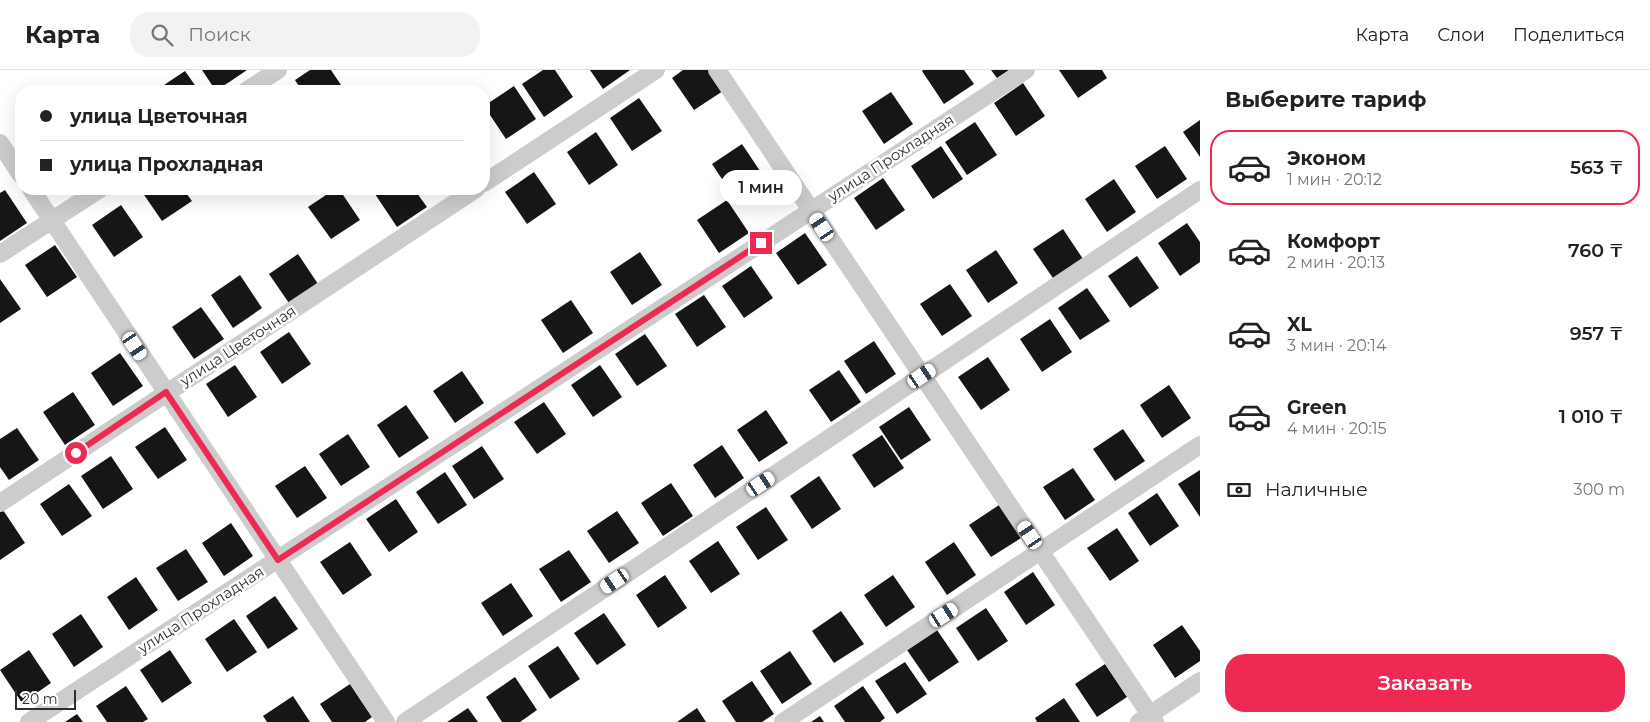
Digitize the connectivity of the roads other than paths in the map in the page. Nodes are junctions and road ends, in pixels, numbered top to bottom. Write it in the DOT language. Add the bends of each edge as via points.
graph roads {
  1 [pos="278,70"];
  2 [pos="656,70"];
  3 [pos="717,70"];
  4 [pos="1026,70"];
  5 [pos="255,85"];
  6 [pos="0,143"];
  7 [pos="15,166"];
  8 [pos="490,180"];
  9 [pos="1200,190"];
  10 [pos="35,195"];
  11 [pos="91,195"];
  12 [pos="467,195"];
  13 [pos="811,211"];
  14 [pos="52,221"];
  15 [pos="0,254"];
  16 [pos="922,376"];
  17 [pos="166,392"];
  18 [pos="1200,445"];
  19 [pos="0,504"];
  20 [pos="1040,551"];
  21 [pos="278,560"];
  22 [pos="1200,681"];
  23 [pos="1148,720"];
  24 [pos="29,722"];
  25 [pos="386,722"];
  26 [pos="405,722"];
  27 [pos="783,722"];
  1 -- 5 [label="street"];
  2 -- 8 [label="street"];
  3 -- 13 [label="street"];
  4 -- 13 [label="street, улица Прохладная"];
  6 -- 7 [label="street"];
  9 -- 16 [label="street"];
  10 -- 14 [label="street"];
  11 -- 14 [label="street"];
  12 -- 17 [label="street, улица Цветочная"];
  13 -- 16 [label="street"];
  13 -- 21 [label="street, улица Прохладная"];
  14 -- 15 [label="street"];
  14 -- 17 [label="street"];
  16 -- 20 [label="street"];
  16 -- 26 [label="street"];
  17 -- 19 [label="street, улица Цветочная"];
  17 -- 21 [label="street"];
  18 -- 20 [label="street"];
  20 -- 23 [label="street"];
  20 -- 27 [label="street"];
  21 -- 24 [label="street, улица Прохладная"];
  21 -- 25 [label="street"];
  22 -- 23 [label="street"];
}
